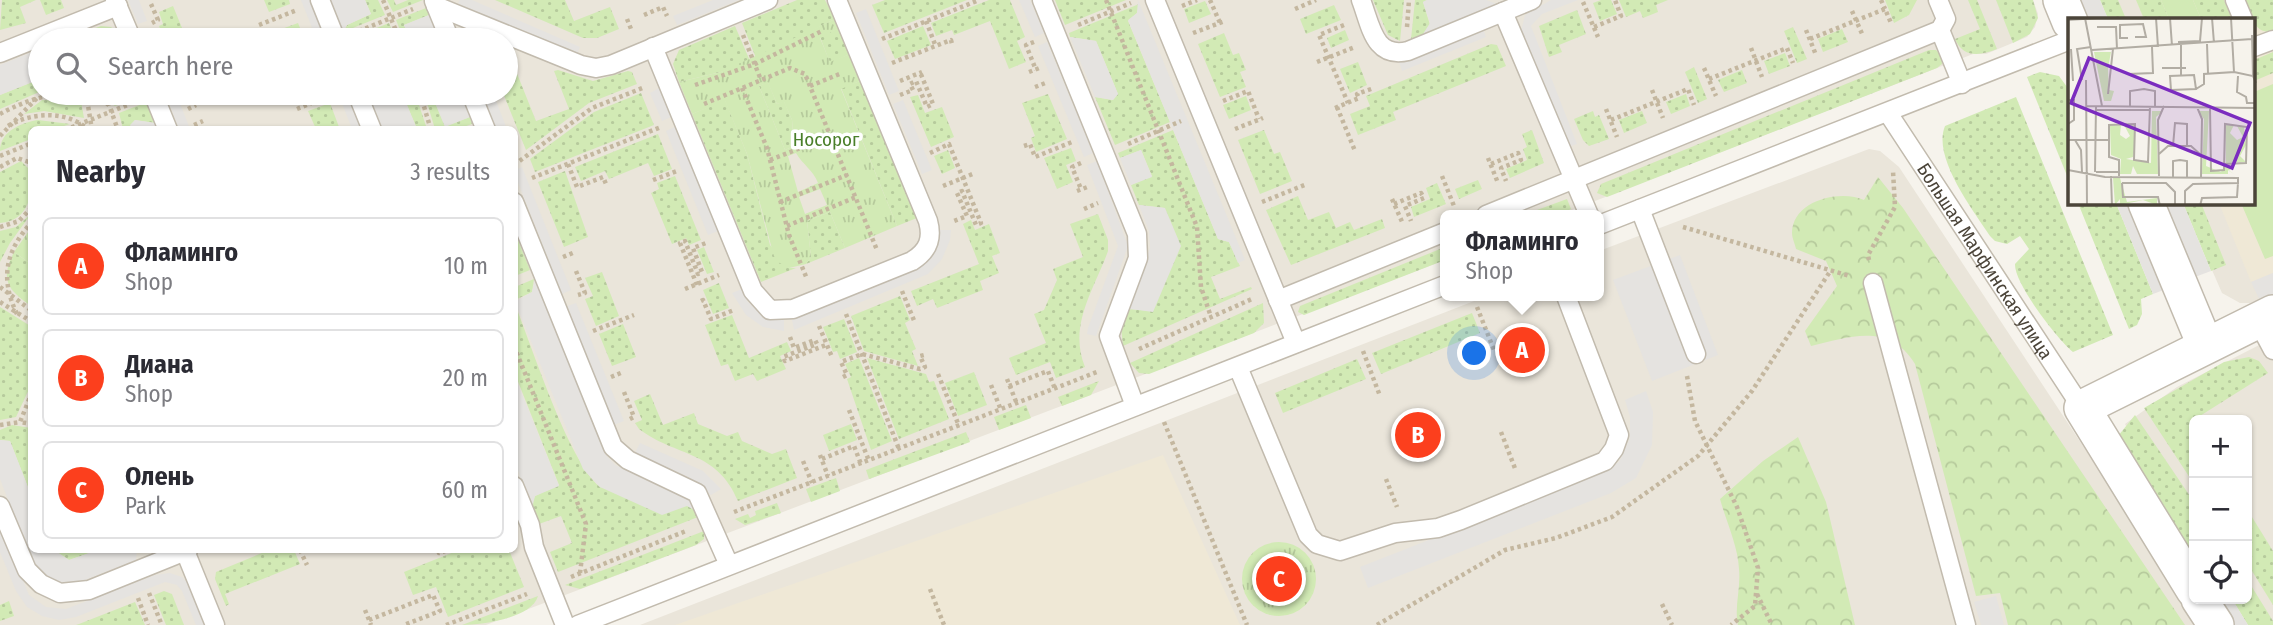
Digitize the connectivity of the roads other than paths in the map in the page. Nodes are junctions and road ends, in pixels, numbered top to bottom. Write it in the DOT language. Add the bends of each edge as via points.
graph roads {
  1 [pos="320,0"];
  2 [pos="768,0"];
  3 [pos="837,0"];
  4 [pos="1042,0"];
  5 [pos="1155,0"];
  6 [pos="1532,0"];
  7 [pos="1938,0"];
  8 [pos="2061,0"];
  9 [pos="2235,0"];
  10 [pos="435,2"];
  11 [pos="117,3"];
  12 [pos="1364,8"];
  13 [pos="1503,12"];
  14 [pos="2068,18"];
  15 [pos="2243,18"];
  16 [pos="58,28"];
  17 [pos="127,28"];
  18 [pos="331,28"];
  19 [pos="445,28"];
  20 [pos="496,28"];
  21 [pos="1940,30"];
  22 [pos="518,37"];
  23 [pos="2273,40"];
  24 [pos="28,41"];
  25 [pos="2068,41"];
  26 [pos="2256,46"];
  27 [pos="653,47"];
  28 [pos="0,53"];
  29 [pos="1962,84"];
  30 [pos="158,105"];
  31 [pos="362,105"];
  32 [pos="476,105"];
  33 [pos="1888,113"];
  34 [pos="166,126"];
  35 [pos="370,126"];
  36 [pos="483,126"];
  37 [pos="1573,180"];
  38 [pos="2147,205"];
  39 [pos="1640,209"];
  40 [pos="1498,210"];
  41 [pos="1587,210"];
  42 [pos="518,212"];
  43 [pos="1604,223"];
  44 [pos="1440,234"];
  45 [pos="1873,283"];
  46 [pos="1440,287"];
  47 [pos="1275,293"];
  48 [pos="1568,301"];
  49 [pos="2268,328"];
  50 [pos="1296,344"];
  51 [pos="2205,345"];
  52 [pos="1691,361"];
  53 [pos="1238,367"];
  54 [pos="1135,406"];
  55 [pos="2082,408"];
  56 [pos="518,497"];
  57 [pos="0,506"];
  58 [pos="176,553"];
  59 [pos="179,553"];
  60 [pos="729,565"];
  61 [pos="2189,582"];
  62 [pos="2202,604"];
  63 [pos="215,625"];
  64 [pos="565,625"];
  65 [pos="578,625"];
  66 [pos="1966,625"];
  67 [pos="2216,625"];
  1 -- 18 [label="lane"];
  2 -- 27 [label="lane"];
  3 -- 27 [label="lane" via="930,230 929,244 912,261 782,312 765,307 756,297"];
  4 -- 54 [label="lane" via="1133,221 1139,246 1110,342"];
  5 -- 47 [label="lane"];
  6 -- 13 [label="lane"];
  7 -- 21 [label="lane" via="1946,19"];
  8 -- 14 [label="street"];
  9 -- 15 [label="lane"];
  10 -- 19 [label="lane"];
  10 -- 20 [label="lane"];
  11 -- 16 [label="lane"];
  11 -- 17 [label="lane"];
  12 -- 13 [label="lane" via="1378,43 1393,54"];
  13 -- 37 [label="lane"];
  21 -- 29 [label="lane"];
  21 -- 37 [label="lane"];
  22 -- 27 [label="lane" via="590,68 611,65"];
  23 -- 26 [label="lane"];
  24 -- 28 [label="lane"];
  25 -- 29 [label="lane"];
  29 -- 33 [label="lane"];
  30 -- 34 [label="lane"];
  31 -- 35 [label="lane"];
  32 -- 36 [label="lane"];
  33 -- 39 [label="lane"];
  33 -- 55 [label="lane, Большая Марфинская улица"];
  37 -- 40 [label="lane"];
  37 -- 41 [label="lane"];
  38 -- 51 [label="street"];
  39 -- 43 [label="lane"];
  39 -- 52 [label="lane"];
  42 -- 60 [label="lane" via="613,447 628,460 697,493"];
  44 -- 47 [label="lane"];
  45 -- 66 [label="lane"];
  46 -- 50 [label="lane"];
  47 -- 50 [label="lane"];
  48 -- 53 [label="lane" via="1619,435 1605,461 1438,528 1395,533 1340,551 1317,544 1308,535"];
  49 -- 51 [label="street"];
  50 -- 53 [label="lane"];
  51 -- 55 [label="street"];
  53 -- 54 [label="lane"];
  54 -- 60 [label="lane"];
  55 -- 61 [label="street, Большая Марфинская улица"];
  56 -- 64 [label="lane"];
  57 -- 58 [label="lane" via="27,570 60,593 89,590"];
  59 -- 63 [label="lane"];
  60 -- 65 [label="lane"];
  62 -- 67 [label="street"];
}
